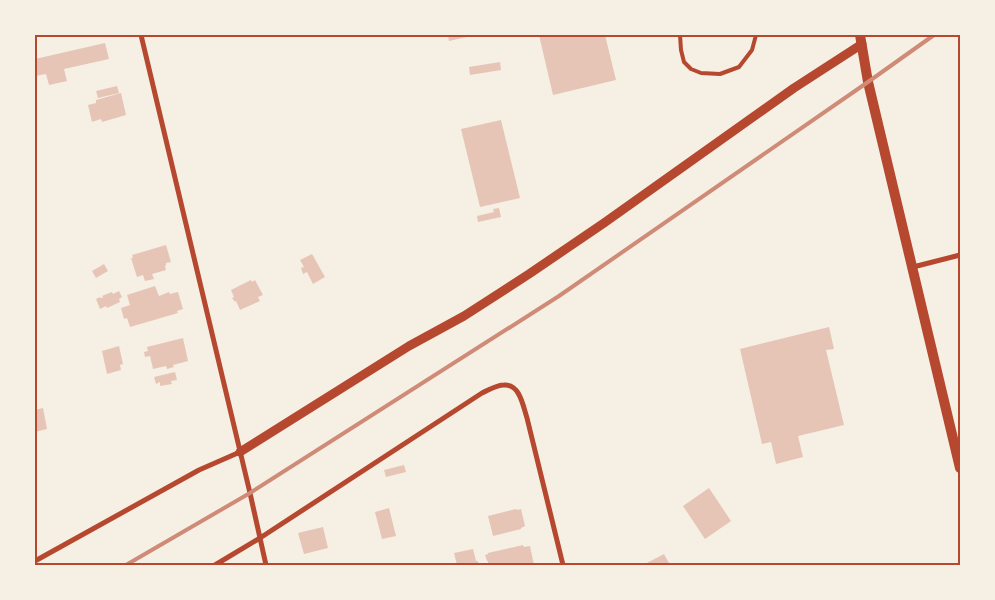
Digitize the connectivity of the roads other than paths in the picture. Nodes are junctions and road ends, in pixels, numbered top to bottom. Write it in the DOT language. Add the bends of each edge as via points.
graph roads {
  1 [pos="141,35"];
  2 [pos="680,35"];
  3 [pos="756,35"];
  4 [pos="861,39"];
  5 [pos="960,255"];
  6 [pos="913,266"];
  7 [pos="240,452"];
  8 [pos="960,468"];
  9 [pos="260,538"];
  10 [pos="35,561"];
  11 [pos="215,565"];
  12 [pos="266,565"];
  13 [pos="563,565"];
  1 -- 7 [label="street"];
  2 -- 3 [label="lane" via="684,62 691,69 720,74 739,67 752,50"];
  4 -- 6 [label="main road" via="868,82"];
  4 -- 7 [label="street" via="536,269"];
  5 -- 6 [label="street"];
  6 -- 8 [label="main road"];
  7 -- 9 [label="street"];
  7 -- 10 [label="street" via="198,470"];
  9 -- 11 [label="street"];
  9 -- 12 [label="street"];
  9 -- 13 [label="street" via="482,393 506,384 519,394 527,418"];
}
